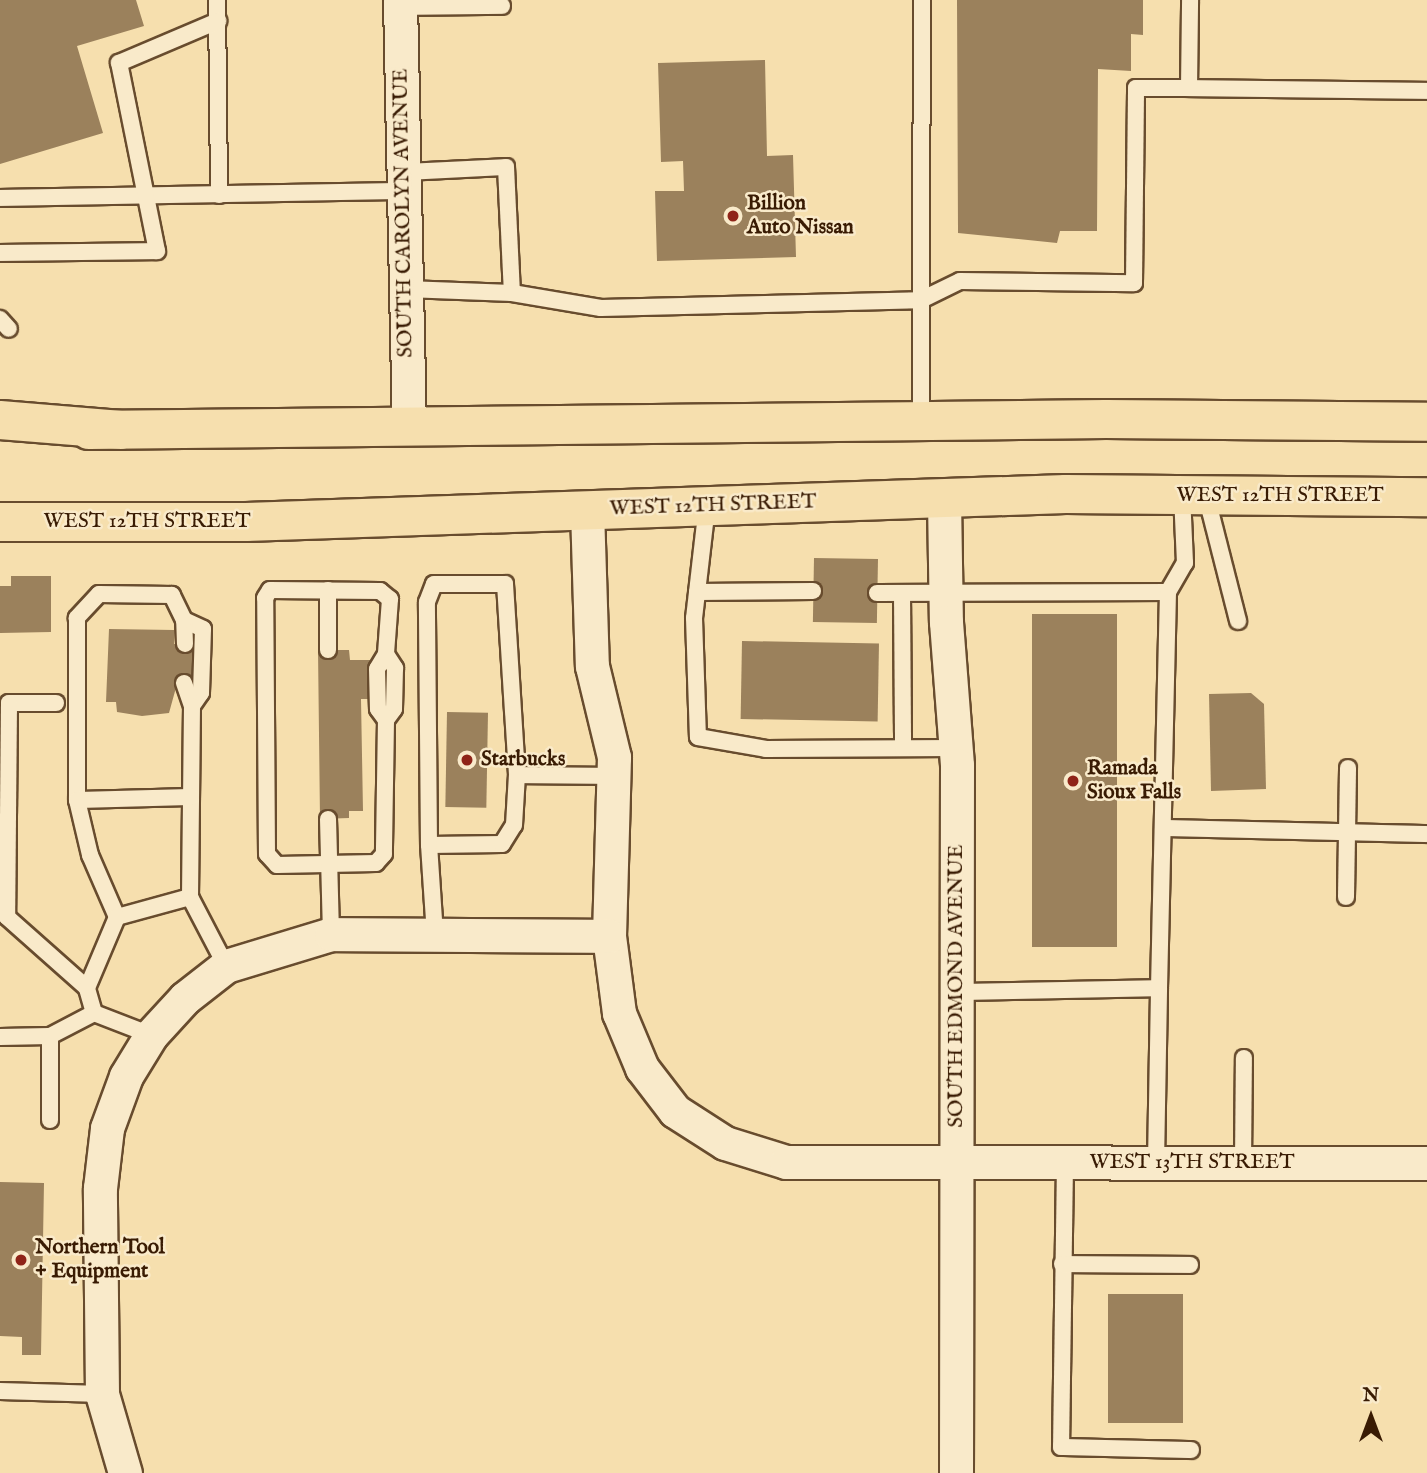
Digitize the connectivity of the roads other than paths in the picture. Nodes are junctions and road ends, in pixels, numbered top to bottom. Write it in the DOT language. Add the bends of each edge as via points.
graph roads {
  1 [pos="218,0"];
  2 [pos="922,0"];
  3 [pos="1190,0"];
  4 [pos="400,3"];
  5 [pos="502,6"];
  6 [pos="218,21"];
  7 [pos="1189,88"];
  8 [pos="1427,91"];
  9 [pos="404,182"];
  10 [pos="146,195"];
  11 [pos="219,195"];
  12 [pos="0,198"];
  13 [pos="0,253"];
  14 [pos="406,289"];
  15 [pos="512,293"];
  16 [pos="921,300"];
  17 [pos="0,420"];
  18 [pos="920,422"];
  19 [pos="1427,422"];
  20 [pos="409,427"];
  21 [pos="0,430"];
  22 [pos="121,430"];
  23 [pos="1194,495"];
  24 [pos="1427,497"];
  25 [pos="944,499"];
  26 [pos="707,506"];
  27 [pos="587,510"];
  28 [pos="0,522"];
  29 [pos="328,590"];
  30 [pos="813,591"];
  31 [pos="697,592"];
  32 [pos="1168,592"];
  33 [pos="877,593"];
  34 [pos="902,593"];
  35 [pos="946,593"];
  36 [pos="184,620"];
  37 [pos="1238,621"];
  38 [pos="185,644"];
  39 [pos="328,650"];
  40 [pos="184,683"];
  41 [pos="56,703"];
  42 [pos="192,706"];
  43 [pos="903,748"];
  44 [pos="956,748"];
  45 [pos="4,749"];
  46 [pos="1348,768"];
  47 [pos="517,775"];
  48 [pos="613,776"];
  49 [pos="191,797"];
  50 [pos="77,800"];
  51 [pos="328,819"];
  52 [pos="1163,828"];
  53 [pos="1346,832"];
  54 [pos="1427,834"];
  55 [pos="429,845"];
  56 [pos="329,864"];
  57 [pos="1346,897"];
  58 [pos="190,898"];
  59 [pos="117,917"];
  60 [pos="331,934"];
  61 [pos="435,935"];
  62 [pos="609,936"];
  63 [pos="226,966"];
  64 [pos="87,988"];
  65 [pos="1158,988"];
  66 [pos="957,992"];
  67 [pos="94,1013"];
  68 [pos="151,1035"];
  69 [pos="50,1036"];
  70 [pos="0,1037"];
  71 [pos="1244,1058"];
  72 [pos="50,1120"];
  73 [pos="957,1163"];
  74 [pos="1065,1163"];
  75 [pos="1156,1163"];
  76 [pos="1243,1163"];
  77 [pos="1427,1163"];
  78 [pos="1062,1265"];
  79 [pos="1190,1265"];
  80 [pos="0,1391"];
  81 [pos="102,1394"];
  82 [pos="1191,1450"];
  83 [pos="125,1473"];
  84 [pos="956,1473"];
  1 -- 6 [label="lane"];
  2 -- 16 [label="lane"];
  3 -- 7 [label="lane"];
  4 -- 5 [label="lane"];
  4 -- 9 [label="street, SOUTH CAROLYN AVENUE"];
  6 -- 10 [label="lane" via="119,63"];
  6 -- 11 [label="lane"];
  7 -- 8 [label="lane"];
  7 -- 16 [label="lane" via="1136,88 1134,284 960,281"];
  9 -- 11 [label="lane"];
  9 -- 14 [label="street, SOUTH CAROLYN AVENUE"];
  9 -- 15 [label="lane" via="506,167"];
  10 -- 11 [label="lane"];
  10 -- 12 [label="lane"];
  10 -- 13 [label="lane" via="157,251"];
  14 -- 15 [label="lane"];
  14 -- 20 [label="street, SOUTH CAROLYN AVENUE"];
  15 -- 16 [label="lane" via="601,308"];
  16 -- 18 [label="lane"];
  17 -- 22 [label="main road"];
  18 -- 19 [label="main road"];
  18 -- 20 [label="main road"];
  20 -- 22 [label="main road"];
  21 -- 22 [label="main road"];
  23 -- 24 [label="main road, WEST 12TH STREET"];
  23 -- 25 [label="main road, WEST 12TH STREET"];
  23 -- 32 [label="lane" via="1185,563"];
  23 -- 37 [label="lane"];
  25 -- 26 [label="main road, WEST 12TH STREET"];
  25 -- 35 [label="street, SOUTH EDMOND AVENUE"];
  26 -- 27 [label="main road, WEST 12TH STREET"];
  26 -- 31 [label="lane"];
  27 -- 28 [label="main road, WEST 12TH STREET" via="246,522"];
  27 -- 48 [label="street, WEST 13TH STREET" via="592,666 614,757"];
  29 -- 39 [label="lane"];
  29 -- 56 [label="lane" via="380,591 390,599 386,654 377,669 378,709 386,720 384,854 376,863"];
  29 -- 56 [label="lane" via="270,590 265,598 267,854 277,865"];
  30 -- 31 [label="lane"];
  31 -- 43 [label="lane" via="698,737 766,749"];
  32 -- 35 [label="lane"];
  32 -- 52 [label="lane"];
  33 -- 34 [label="lane"];
  34 -- 35 [label="lane"];
  34 -- 43 [label="lane"];
  35 -- 44 [label="street, SOUTH EDMOND AVENUE"];
  36 -- 38 [label="lane"];
  36 -- 42 [label="lane" via="203,629 201,693"];
  36 -- 50 [label="lane" via="172,596 124,594 99,594 77,618"];
  40 -- 42 [label="lane"];
  41 -- 45 [label="lane" via="9,703"];
  42 -- 49 [label="lane"];
  43 -- 44 [label="lane"];
  44 -- 66 [label="street, SOUTH EDMOND AVENUE"];
  45 -- 64 [label="lane" via="7,917"];
  46 -- 53 [label="lane"];
  47 -- 48 [label="lane"];
  47 -- 55 [label="lane" via="514,825 502,844"];
  47 -- 55 [label="lane" via="505,584 434,584 427,602"];
  48 -- 62 [label="street, WEST 13TH STREET"];
  49 -- 50 [label="lane"];
  49 -- 58 [label="lane"];
  50 -- 59 [label="lane" via="90,855"];
  51 -- 56 [label="lane"];
  52 -- 53 [label="lane"];
  52 -- 65 [label="lane"];
  53 -- 54 [label="lane"];
  53 -- 57 [label="lane"];
  55 -- 61 [label="lane"];
  56 -- 60 [label="lane"];
  58 -- 59 [label="lane"];
  58 -- 63 [label="lane"];
  59 -- 64 [label="lane"];
  60 -- 61 [label="street"];
  60 -- 63 [label="street"];
  61 -- 62 [label="street"];
  62 -- 73 [label="street, WEST 13TH STREET" via="619,1013 642,1068 675,1111 725,1143 786,1162"];
  63 -- 68 [label="street" via="185,998"];
  64 -- 67 [label="lane"];
  65 -- 66 [label="lane"];
  65 -- 75 [label="lane"];
  66 -- 73 [label="street, SOUTH EDMOND AVENUE"];
  67 -- 68 [label="lane"];
  67 -- 69 [label="lane"];
  68 -- 81 [label="street" via="126,1076 107,1128 100,1188"];
  69 -- 70 [label="lane"];
  69 -- 72 [label="lane"];
  71 -- 76 [label="lane"];
  73 -- 74 [label="street, WEST 13TH STREET"];
  73 -- 84 [label="street, SOUTH EDMOND AVENUE"];
  74 -- 75 [label="street, WEST 13TH STREET"];
  74 -- 78 [label="lane"];
  75 -- 76 [label="street, WEST 13TH STREET"];
  76 -- 77 [label="street, WEST 13TH STREET"];
  78 -- 79 [label="lane"];
  78 -- 82 [label="lane" via="1061,1447"];
  80 -- 81 [label="lane"];
  81 -- 83 [label="street"];
}
